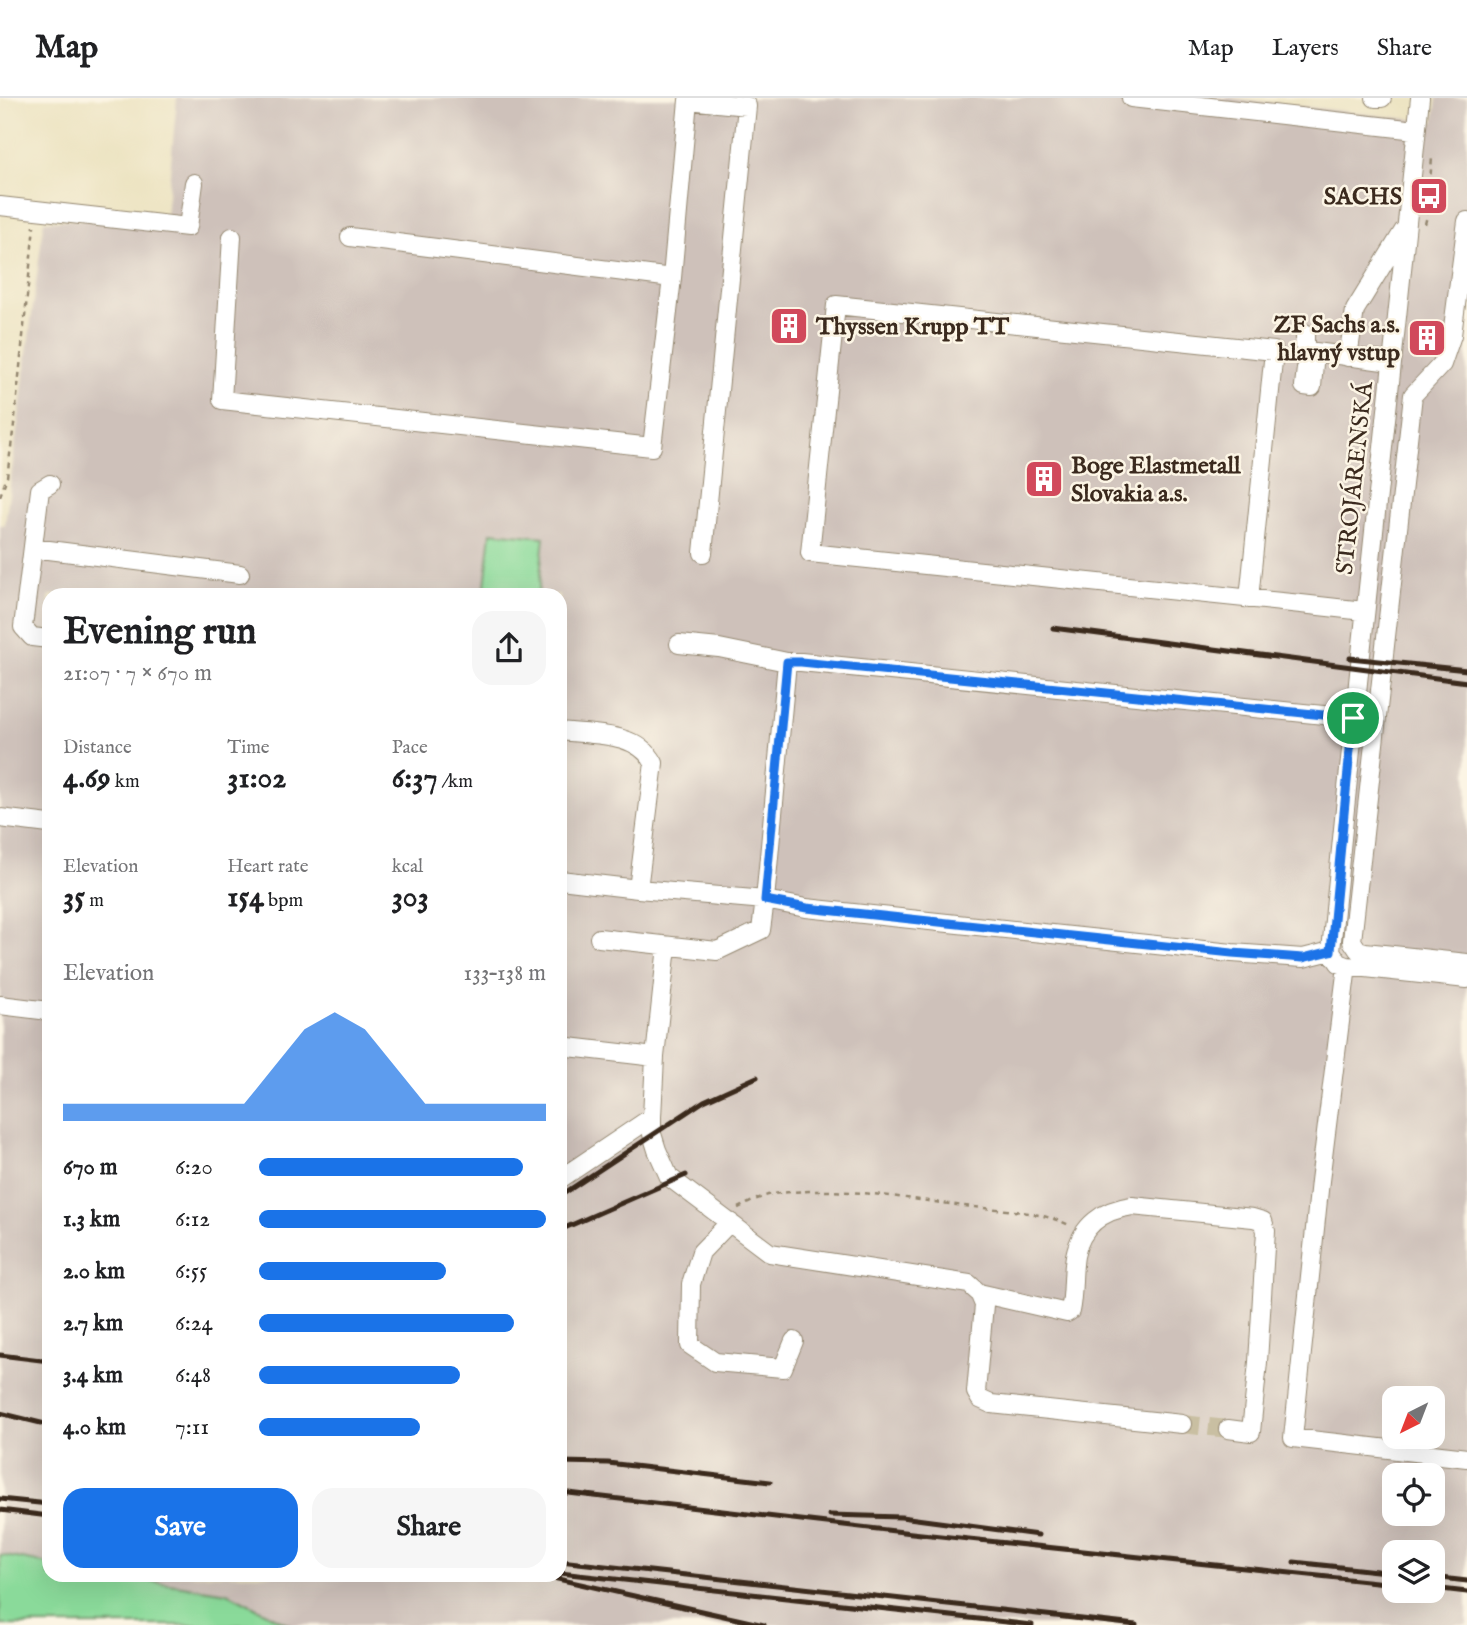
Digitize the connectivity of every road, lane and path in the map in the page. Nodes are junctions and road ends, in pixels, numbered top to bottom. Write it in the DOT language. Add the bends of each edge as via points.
graph roads {
  1 [pos="1131,98"];
  2 [pos="1375,98"];
  3 [pos="1420,98"];
  4 [pos="679,99"];
  5 [pos="1382,99"];
  6 [pos="747,102"];
  7 [pos="1416,130"];
  8 [pos="194,183"];
  9 [pos="0,206"];
  10 [pos="35,210"];
  11 [pos="1467,220"];
  12 [pos="1408,224"];
  13 [pos="232,237"];
  14 [pos="350,237"];
  15 [pos="672,278"];
  16 [pos="1309,345"];
  17 [pos="1349,357"];
  18 [pos="1391,362"];
  19 [pos="50,484"];
  20 [pos="0,496"];
  21 [pos="33,548"];
  22 [pos="703,553"];
  23 [pos="240,574"];
  24 [pos="1249,599"];
  25 [pos="1364,611"];
  26 [pos="42,638"];
  27 [pos="679,644"];
  28 [pos="787,662"];
  29 [pos="1353,718"];
  30 [pos="567,732"];
  31 [pos="0,818"];
  32 [pos="42,823"];
  33 [pos="567,881"];
  34 [pos="638,889"];
  35 [pos="765,900"];
  36 [pos="599,938"];
  37 [pos="667,946"];
  38 [pos="1331,951"];
  39 [pos="1467,963"];
  40 [pos="1347,966"];
  41 [pos="1467,979"];
  42 [pos="0,1005"];
  43 [pos="42,1010"];
  44 [pos="567,1047"];
  45 [pos="655,1056"];
  46 [pos="652,1117"];
  47 [pos="567,1174"];
  48 [pos="727,1219"];
  49 [pos="1083,1238"];
  50 [pos="979,1293"];
  51 [pos="794,1341"];
  52 [pos="1182,1424"];
  53 [pos="1228,1429"];
  54 [pos="1467,1458"];
  1 -- 7 [label="street"];
  2 -- 5 [label="street"];
  3 -- 7 [label="street, STROJÁRENSKÁ"];
  4 -- 6 [label="street"];
  4 -- 15 [label="street"];
  6 -- 22 [label="street"];
  7 -- 12 [label="street, STROJÁRENSKÁ"];
  8 -- 10 [label="street" via="188,227"];
  9 -- 10 [label="street"];
  10 -- 20 [label="path" via="15,417"];
  11 -- 39 [label="street" via="1452,335 1441,364 1413,395 1352,941 1366,953"];
  12 -- 17 [label="street" via="1355,310"];
  12 -- 18 [label="street, STROJÁRENSKÁ"];
  13 -- 15 [label="street" via="222,400 652,446"];
  14 -- 15 [label="street"];
  16 -- 17 [label="street"];
  17 -- 18 [label="street"];
  18 -- 25 [label="street, STROJÁRENSKÁ"];
  19 -- 21 [label="street" via="40,490"];
  21 -- 23 [label="street"];
  21 -- 26 [label="street" via="23,627 32,637"];
  24 -- 24 [label="street" via="1274,351 836,305 810,553"];
  24 -- 25 [label="street"];
  25 -- 29 [label="street, STROJÁRENSKÁ"];
  27 -- 28 [label="street"];
  28 -- 29 [label="street"];
  28 -- 35 [label="street"];
  29 -- 38 [label="street, STROJÁRENSKÁ"];
  30 -- 34 [label="street" via="634,742 654,762"];
  31 -- 32 [label="street"];
  33 -- 34 [label="street"];
  34 -- 35 [label="street"];
  35 -- 37 [label="street" via="761,930 717,951"];
  35 -- 38 [label="street" via="1232,953 1303,958"];
  36 -- 37 [label="street"];
  37 -- 45 [label="street"];
  38 -- 40 [label="street" via="1339,964"];
  40 -- 41 [label="street"];
  40 -- 54 [label="street" via="1293,1438"];
  42 -- 43 [label="street"];
  44 -- 45 [label="street"];
  45 -- 46 [label="street"];
  46 -- 47 [label="street"];
  46 -- 48 [label="street" via="652,1134 669,1177"];
  48 -- 49 [label="path" via="738,1208 771,1195 814,1192 1046,1216 1068,1224"];
  48 -- 50 [label="street" via="769,1253 969,1284"];
  48 -- 51 [label="street" via="701,1252 691,1283 690,1345 715,1362 783,1368"];
  49 -- 50 [label="street" via="1075,1255 1070,1311"];
  49 -- 53 [label="street" via="1101,1215 1132,1206 1263,1221 1266,1231 1251,1432"];
  50 -- 52 [label="street" via="984,1305 976,1392 980,1399 991,1404"];
}
